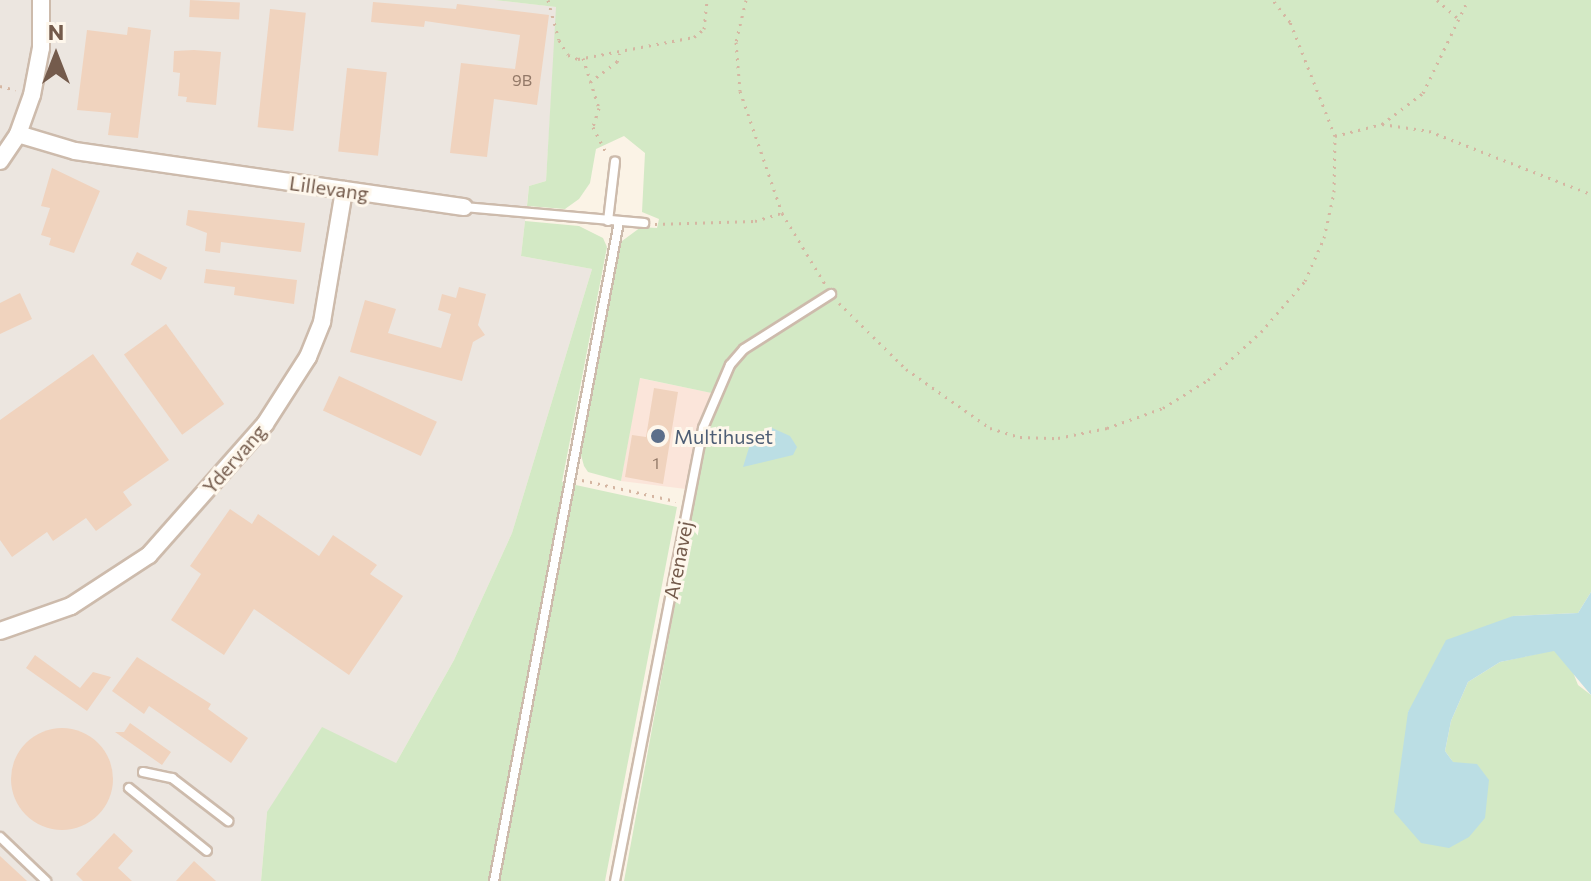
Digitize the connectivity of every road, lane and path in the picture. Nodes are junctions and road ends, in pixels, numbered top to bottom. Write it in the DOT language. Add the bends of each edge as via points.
graph roads {
  1 [pos="41,0"];
  2 [pos="548,0"];
  3 [pos="707,0"];
  4 [pos="746,0"];
  5 [pos="1273,0"];
  6 [pos="1437,0"];
  7 [pos="1468,0"];
  8 [pos="1459,19"];
  9 [pos="620,53"];
  10 [pos="583,58"];
  11 [pos="590,82"];
  12 [pos="1382,124"];
  13 [pos="18,134"];
  14 [pos="1335,136"];
  15 [pos="0,161"];
  16 [pos="615,161"];
  17 [pos="344,190"];
  18 [pos="1591,194"];
  19 [pos="464,207"];
  20 [pos="782,213"];
  21 [pos="608,221"];
  22 [pos="619,222"];
  23 [pos="644,223"];
  24 [pos="831,294"];
  25 [pos="570,478"];
  26 [pos="689,503"];
  27 [pos="0,631"];
  28 [pos="143,772"];
  29 [pos="129,788"];
  30 [pos="228,821"];
  31 [pos="0,837"];
  32 [pos="207,851"];
  33 [pos="46,881"];
  34 [pos="494,881"];
  35 [pos="615,881"];
  1 -- 13 [label="street" via="40,61"];
  2 -- 10 [label="path" via="568,55"];
  3 -- 9 [label="path" via="704,29 694,37"];
  4 -- 20 [label="path" via="736,42 740,91"];
  5 -- 14 [label="path" via="1296,35"];
  6 -- 8 [label="path"];
  7 -- 8 [label="path"];
  8 -- 12 [label="path" via="1423,93"];
  9 -- 10 [label="path"];
  9 -- 11 [label="path" via="617,62"];
  10 -- 11 [label="path"];
  11 -- 16 [label="path" via="599,108 593,127 603,150"];
  12 -- 14 [label="path"];
  12 -- 18 [label="path" via="1429,131"];
  13 -- 15 [label="street"];
  13 -- 17 [label="street, Lillevang" via="75,151"];
  14 -- 24 [label="path" via="1334,192 1324,238 1305,281 1261,332 1208,380 1163,408 1107,428 1058,438 1020,437 990,428 906,369"];
  16 -- 21 [label="lane"];
  17 -- 19 [label="street, Lillevang"];
  17 -- 27 [label="street, Ydervang" via="322,322 308,357 265,424 149,555 71,606"];
  19 -- 21 [label="lane, Lillevang"];
  20 -- 23 [label="path" via="723,224"];
  20 -- 24 [label="path"];
  21 -- 22 [label="lane, Lillevang"];
  22 -- 23 [label="lane, Lillevang"];
  22 -- 25 [label="lane"];
  24 -- 26 [label="lane, Arenavej" via="760,335 730,365 703,428"];
  25 -- 26 [label="path"];
  25 -- 34 [label="lane"];
  26 -- 35 [label="lane, Arenavej"];
  28 -- 30 [label="lane" via="172,778"];
  29 -- 32 [label="lane"];
  31 -- 33 [label="lane"];
}
